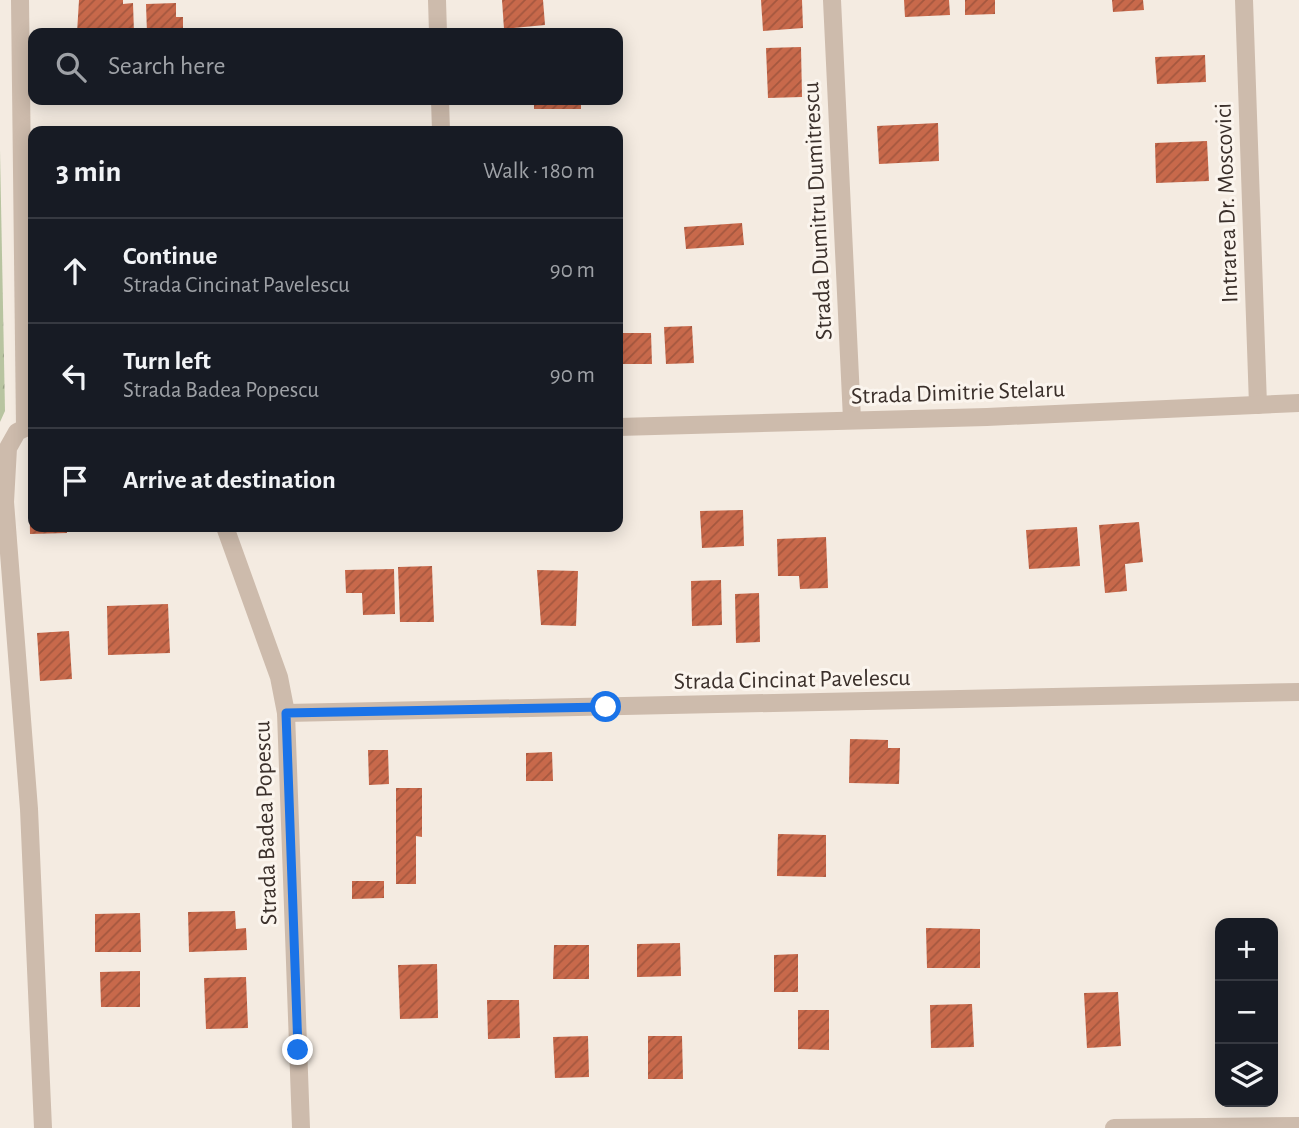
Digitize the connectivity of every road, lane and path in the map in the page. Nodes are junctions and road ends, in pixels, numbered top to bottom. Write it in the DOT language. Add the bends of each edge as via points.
graph roads {
  1 [pos="20,0"];
  2 [pos="437,0"];
  3 [pos="832,0"];
  4 [pos="1244,0"];
  5 [pos="438,28"];
  6 [pos="440,105"];
  7 [pos="440,126"];
  8 [pos="28,380"];
  9 [pos="1299,403"];
  10 [pos="1258,405"];
  11 [pos="852,419"];
  12 [pos="623,427"];
  13 [pos="28,428"];
  14 [pos="227,532"];
  15 [pos="1299,692"];
  16 [pos="286,713"];
  17 [pos="1299,1126"];
  18 [pos="43,1128"];
  19 [pos="301,1128"];
  20 [pos="1114,1128"];
  1 -- 8 [label="street"];
  2 -- 5 [label="street"];
  3 -- 11 [label="street, Strada Dumitru Dumitrescu"];
  4 -- 10 [label="street, Intrarea Dr. Moscovici"];
  6 -- 7 [label="street"];
  9 -- 10 [label="street, Strada Dimitrie Stelaru"];
  10 -- 11 [label="street, Strada Dimitrie Stelaru"];
  11 -- 12 [label="street, Strada Dimitrie Stelaru"];
  13 -- 18 [label="street" via="17,432 8,448 5,502 29,809"];
  14 -- 16 [label="street, Strada Badea Popescu" via="279,677"];
  15 -- 16 [label="street, Strada Cincinat Pavelescu"];
  16 -- 19 [label="street, Strada Badea Popescu"];
  17 -- 20 [label="street"];
}
